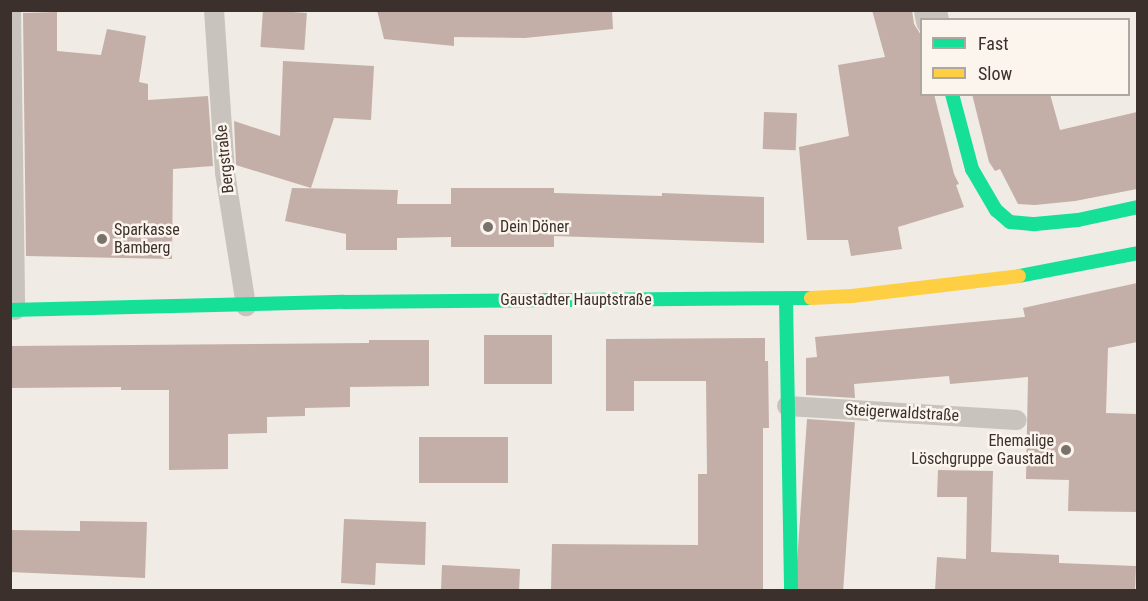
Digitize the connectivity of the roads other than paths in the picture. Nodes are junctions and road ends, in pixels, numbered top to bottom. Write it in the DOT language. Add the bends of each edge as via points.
graph roads {
  1 [pos="11,10"];
  2 [pos="214,10"];
  3 [pos="953,96"];
  4 [pos="1137,207"];
  5 [pos="1137,253"];
  6 [pos="786,299"];
  7 [pos="246,306"];
  8 [pos="13,310"];
  9 [pos="787,406"];
  10 [pos="1017,420"];
  11 [pos="791,591"];
  1 -- 8 [label="lane"];
  2 -- 7 [label="lane, Bergstraße" via="225,173"];
  3 -- 4 [label="street" via="972,168 996,210 1010,222 1078,220"];
  5 -- 6 [label="street, Gaustadter Hauptstraße" via="1001,279 852,296"];
  6 -- 7 [label="street, Gaustadter Hauptstraße"];
  6 -- 9 [label="street"];
  7 -- 8 [label="street, Gaustadter Hauptstraße"];
  9 -- 10 [label="lane, Steigerwaldstraße"];
  9 -- 11 [label="street"];
}
